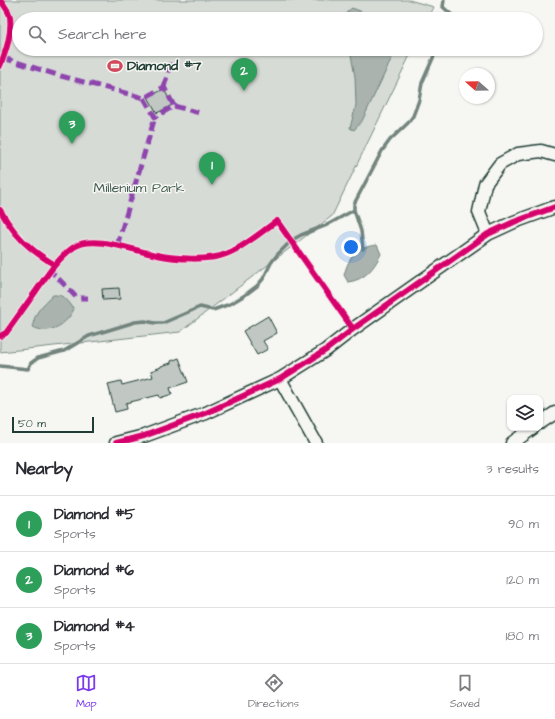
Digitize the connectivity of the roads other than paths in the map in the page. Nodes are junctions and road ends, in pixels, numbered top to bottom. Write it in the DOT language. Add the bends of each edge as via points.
graph roads {
  1 [pos="555,155"];
  2 [pos="555,207"];
  3 [pos="488,234"];
  4 [pos="280,379"];
  5 [pos="555,413"];
  6 [pos="543,421"];
  7 [pos="529,431"];
  8 [pos="116,443"];
  9 [pos="316,443"];
  10 [pos="512,443"];
  1 -- 3 [label="street" via="541,151 518,154 500,164 485,184 479,212"];
  2 -- 3 [label="street"];
  3 -- 4 [label="street" via="326,350"];
  4 -- 8 [label="street" via="206,412 144,436"];
  4 -- 9 [label="street"];
  5 -- 6 [label="street"];
  7 -- 10 [label="street"];
}
